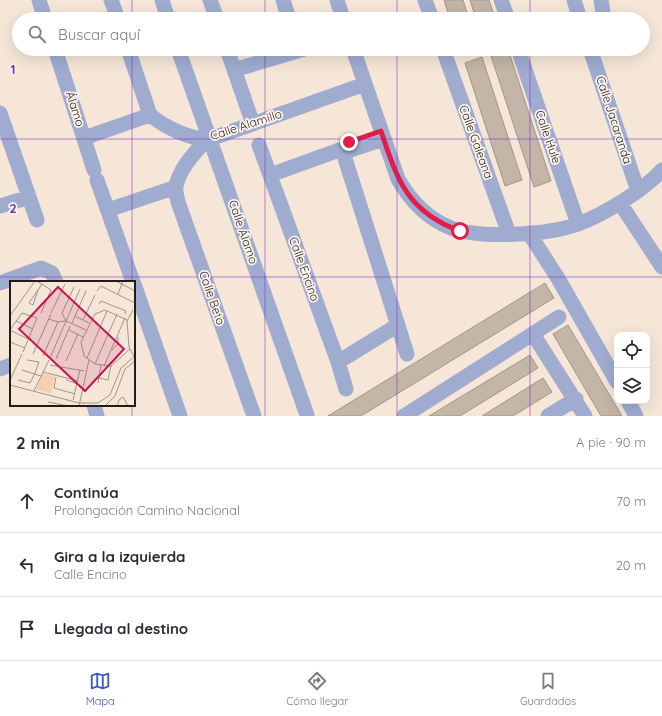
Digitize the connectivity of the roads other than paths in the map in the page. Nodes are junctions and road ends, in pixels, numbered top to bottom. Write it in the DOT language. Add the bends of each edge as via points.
graph roads {
  1 [pos="39,0"];
  2 [pos="111,0"];
  3 [pos="162,0"];
  4 [pos="210,0"];
  5 [pos="283,0"];
  6 [pos="337,0"];
  7 [pos="426,0"];
  8 [pos="501,0"];
  9 [pos="574,0"];
  10 [pos="602,0"];
  11 [pos="43,12"];
  12 [pos="115,12"];
  13 [pos="166,12"];
  14 [pos="214,12"];
  15 [pos="287,12"];
  16 [pos="341,12"];
  17 [pos="430,12"];
  18 [pos="505,12"];
  19 [pos="578,12"];
  20 [pos="603,12"];
  21 [pos="57,56"];
  22 [pos="130,56"];
  23 [pos="180,56"];
  24 [pos="229,56"];
  25 [pos="279,56"];
  26 [pos="355,56"];
  27 [pos="445,56"];
  28 [pos="520,56"];
  29 [pos="592,56"];
  30 [pos="602,56"];
  31 [pos="234,70"];
  32 [pos="601,80"];
  33 [pos="365,84"];
  34 [pos="0,113"];
  35 [pos="150,115"];
  36 [pos="253,124"];
  37 [pos="382,135"];
  38 [pos="84,138"];
  39 [pos="208,139"];
  40 [pos="259,145"];
  41 [pos="342,150"];
  42 [pos="662,170"];
  43 [pos="270,175"];
  44 [pos="176,187"];
  45 [pos="638,191"];
  46 [pos="29,197"];
  47 [pos="620,203"];
  48 [pos="0,206"];
  49 [pos="108,210"];
  50 [pos="37,220"];
  51 [pos="578,224"];
  52 [pos="530,232"];
  53 [pos="509,234"];
  54 [pos="662,267"];
  55 [pos="56,281"];
  56 [pos="133,281"];
  57 [pos="0,283"];
  58 [pos="135,286"];
  59 [pos="559,317"];
  60 [pos="398,325"];
  61 [pos="533,334"];
  62 [pos="407,354"];
  63 [pos="338,362"];
  64 [pos="10,365"];
  65 [pos="0,369"];
  66 [pos="614,377"];
  67 [pos="346,389"];
  68 [pos="576,398"];
  69 [pos="630,404"];
  70 [pos="94,406"];
  71 [pos="248,414"];
  72 [pos="307,415"];
  73 [pos="97,416"];
  74 [pos="180,416"];
  75 [pos="404,416"];
  76 [pos="548,416"];
  77 [pos="585,416"];
  78 [pos="636,416"];
  1 -- 11 [label="street"];
  2 -- 12 [label="street"];
  3 -- 13 [label="street"];
  4 -- 14 [label="street"];
  5 -- 15 [label="street"];
  6 -- 16 [label="street"];
  7 -- 17 [label="street"];
  8 -- 18 [label="street"];
  9 -- 19 [label="street"];
  10 -- 20 [label="street"];
  21 -- 38 [label="street, Álamo"];
  22 -- 35 [label="street"];
  23 -- 39 [label="street, Calle Álamo"];
  24 -- 31 [label="street"];
  25 -- 31 [label="street"];
  26 -- 33 [label="street"];
  27 -- 53 [label="street, Calle Galeana"];
  28 -- 51 [label="street, Calle Hule"];
  29 -- 32 [label="street, Calle Jacaranda"];
  30 -- 32 [label="street"];
  31 -- 36 [label="street"];
  32 -- 45 [label="street, Calle Jacaranda"];
  33 -- 36 [label="street, Calle Alamillo"];
  33 -- 37 [label="street"];
  34 -- 46 [label="street"];
  35 -- 38 [label="street"];
  35 -- 39 [label="street, Calle Alamillo" via="178,131"];
  36 -- 39 [label="street, Calle Alamillo"];
  37 -- 41 [label="street" via="349,142"];
  37 -- 53 [label="street" via="398,179 405,191 422,209 440,222 460,231"];
  38 -- 49 [label="street, Álamo"];
  39 -- 44 [label="street" via="185,165"];
  39 -- 72 [label="street, Calle Álamo"];
  40 -- 43 [label="street, Calle Encino"];
  41 -- 43 [label="street"];
  41 -- 60 [label="street"];
  42 -- 45 [label="street"];
  43 -- 63 [label="street, Calle Encino"];
  44 -- 49 [label="street"];
  44 -- 71 [label="street, Calle Beto" via="178,202"];
  45 -- 47 [label="street"];
  46 -- 48 [label="street"];
  46 -- 50 [label="street"];
  47 -- 51 [label="street"];
  47 -- 54 [label="street"];
  49 -- 56 [label="street"];
  51 -- 52 [label="street"];
  52 -- 53 [label="street"];
  52 -- 66 [label="street"];
  55 -- 57 [label="street" via="52,273 41,268"];
  58 -- 74 [label="street"];
  59 -- 61 [label="street"];
  60 -- 62 [label="street"];
  60 -- 63 [label="street"];
  61 -- 68 [label="street"];
  61 -- 75 [label="street"];
  63 -- 67 [label="street, Calle Encino"];
  64 -- 65 [label="street"];
  68 -- 76 [label="street"];
  68 -- 77 [label="street"];
  69 -- 78 [label="street"];
  70 -- 73 [label="street"];
}
